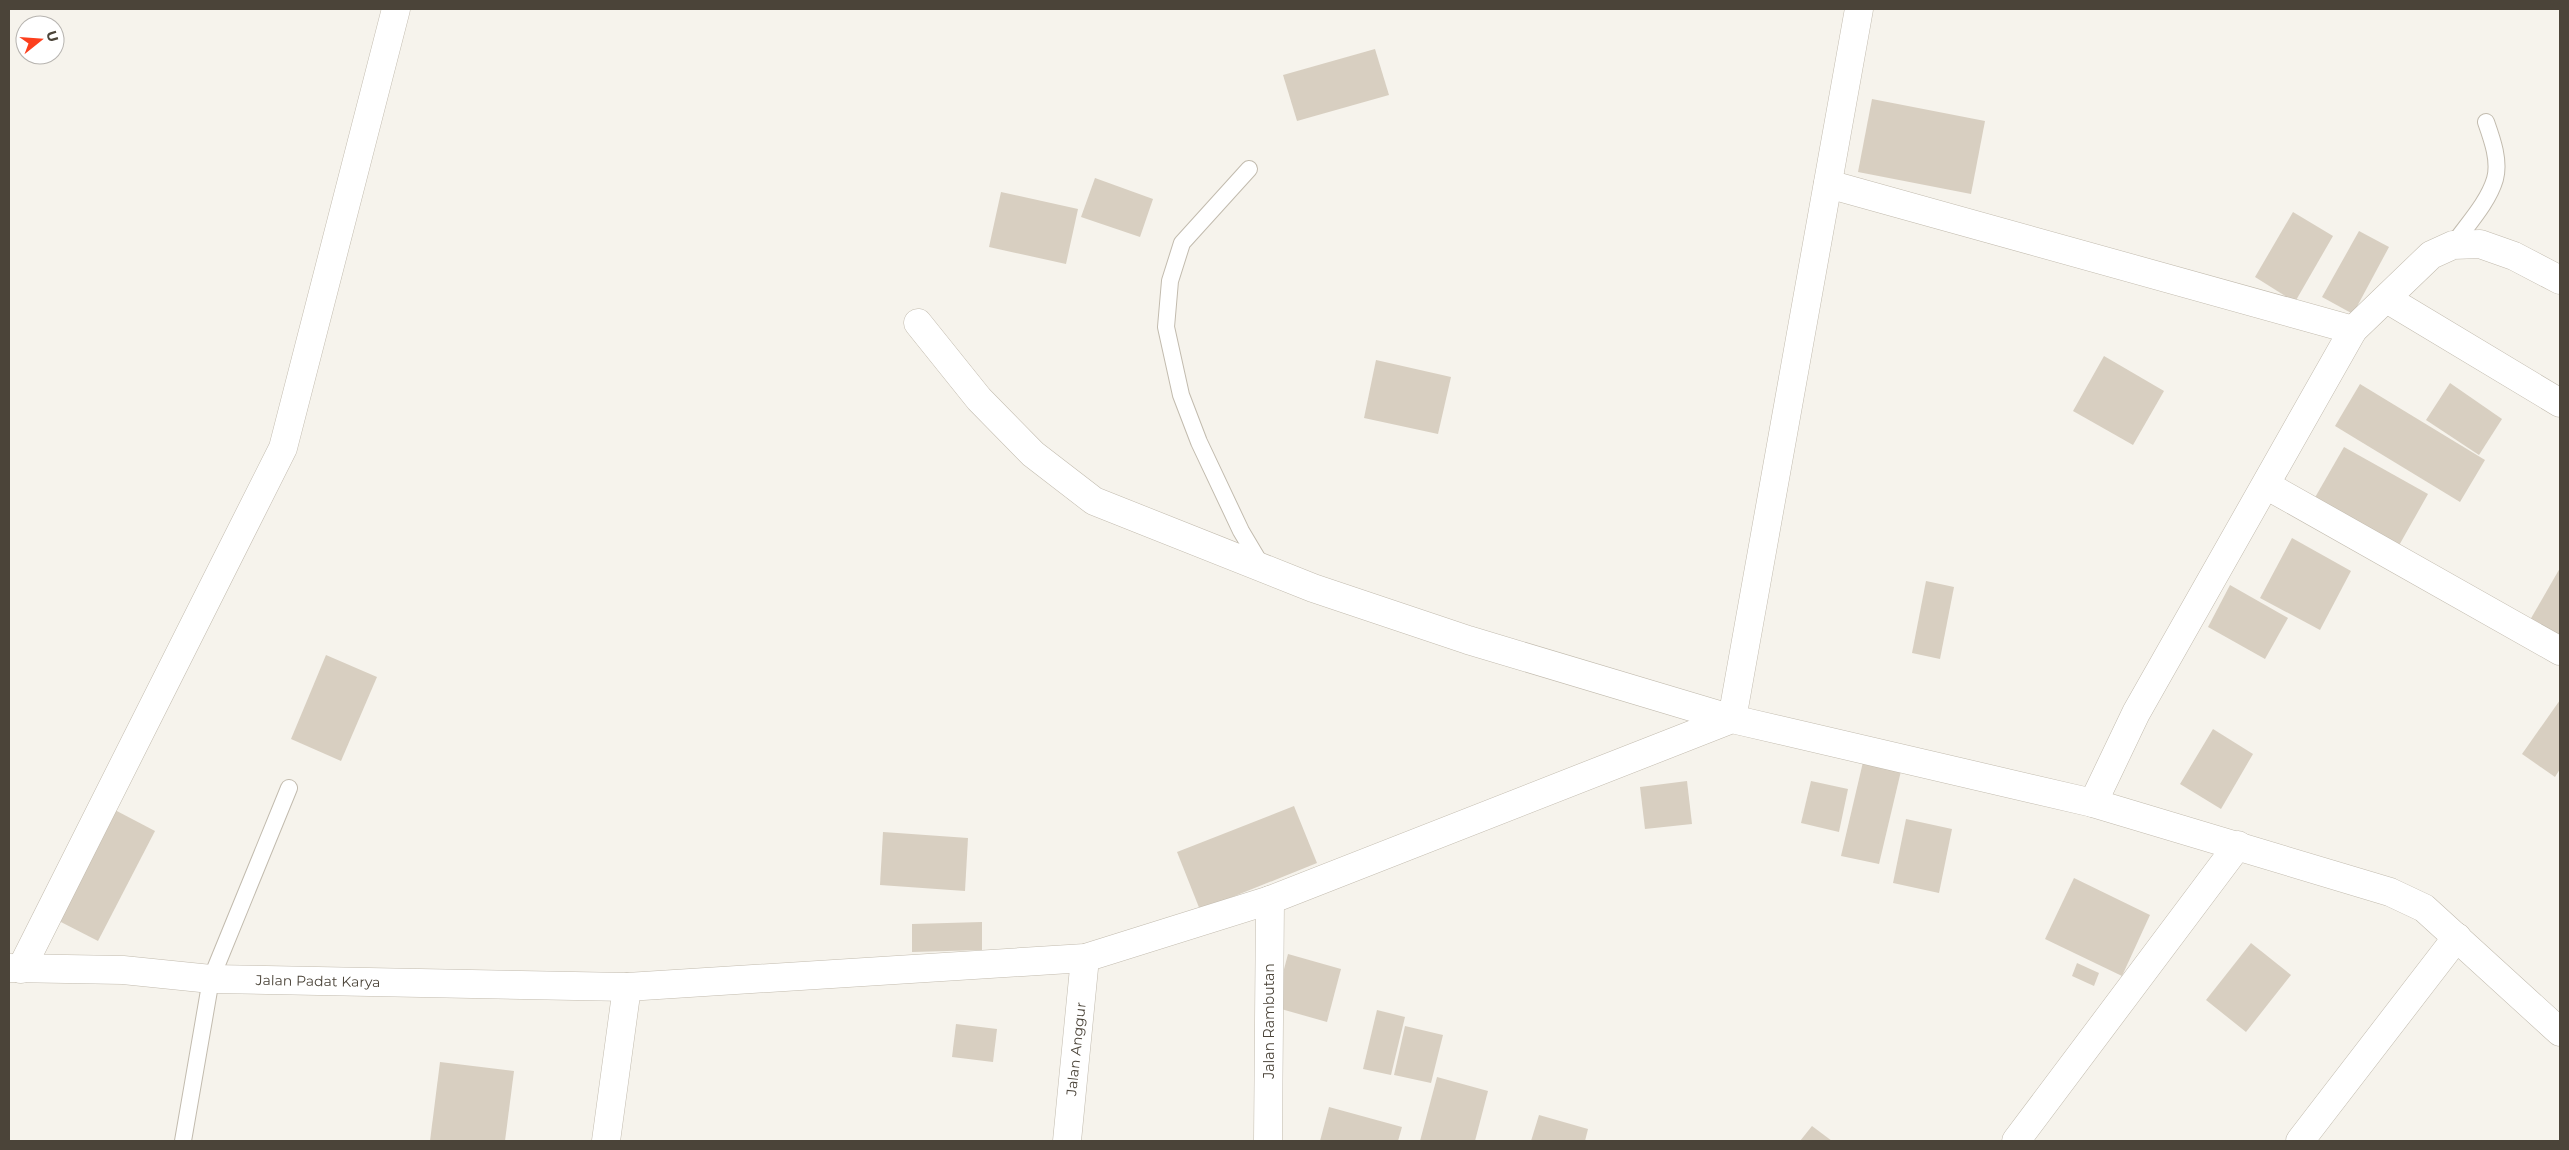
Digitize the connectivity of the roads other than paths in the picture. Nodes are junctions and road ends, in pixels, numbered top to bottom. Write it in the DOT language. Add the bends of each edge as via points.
graph roads {
  1 [pos="396,9"];
  2 [pos="1859,9"];
  3 [pos="2486,122"];
  4 [pos="1249,169"];
  5 [pos="1828,184"];
  6 [pos="2453,245"];
  7 [pos="2560,280"];
  8 [pos="2387,299"];
  9 [pos="918,323"];
  10 [pos="2353,330"];
  11 [pos="2560,403"];
  12 [pos="2266,485"];
  13 [pos="1264,570"];
  14 [pos="2560,651"];
  15 [pos="1732,718"];
  16 [pos="289,788"];
  17 [pos="2093,803"];
  18 [pos="2238,845"];
  19 [pos="1270,900"];
  20 [pos="2457,937"];
  21 [pos="1086,958"];
  22 [pos="15,969"];
  23 [pos="211,980"];
  24 [pos="627,987"];
  25 [pos="2560,1032"];
  26 [pos="183,1141"];
  27 [pos="606,1141"];
  28 [pos="1067,1141"];
  29 [pos="1268,1141"];
  30 [pos="2016,1141"];
  31 [pos="2300,1141"];
  1 -- 22 [label="street" via="283,448"];
  2 -- 5 [label="street"];
  3 -- 6 [label="lane" via="2495,147 2495,179"];
  4 -- 13 [label="lane" via="1182,243 1170,281 1166,327 1182,395 1198,442 1240,530"];
  5 -- 10 [label="street"];
  5 -- 15 [label="street"];
  6 -- 7 [label="street" via="2480,244 2514,256"];
  6 -- 8 [label="street" via="2431,255"];
  8 -- 10 [label="street"];
  8 -- 11 [label="street"];
  9 -- 13 [label="street" via="979,399 1033,454 1094,501"];
  10 -- 12 [label="street"];
  12 -- 14 [label="street"];
  12 -- 17 [label="street" via="2136,713"];
  13 -- 15 [label="street" via="1468,640"];
  15 -- 17 [label="street"];
  15 -- 19 [label="street, Jalan Padat Karya"];
  16 -- 23 [label="lane"];
  17 -- 18 [label="street"];
  18 -- 20 [label="street" via="2390,892 2424,908"];
  18 -- 30 [label="street"];
  19 -- 21 [label="street, Jalan Padat Karya"];
  19 -- 29 [label="street, Jalan Rambutan"];
  20 -- 25 [label="street"];
  20 -- 31 [label="street"];
  21 -- 24 [label="street, Jalan Padat Karya"];
  21 -- 28 [label="street, Jalan Anggur"];
  22 -- 23 [label="street, Jalan Padat Karya" via="123,970"];
  23 -- 24 [label="street, Jalan Padat Karya"];
  23 -- 26 [label="lane"];
  24 -- 27 [label="street"];
}
